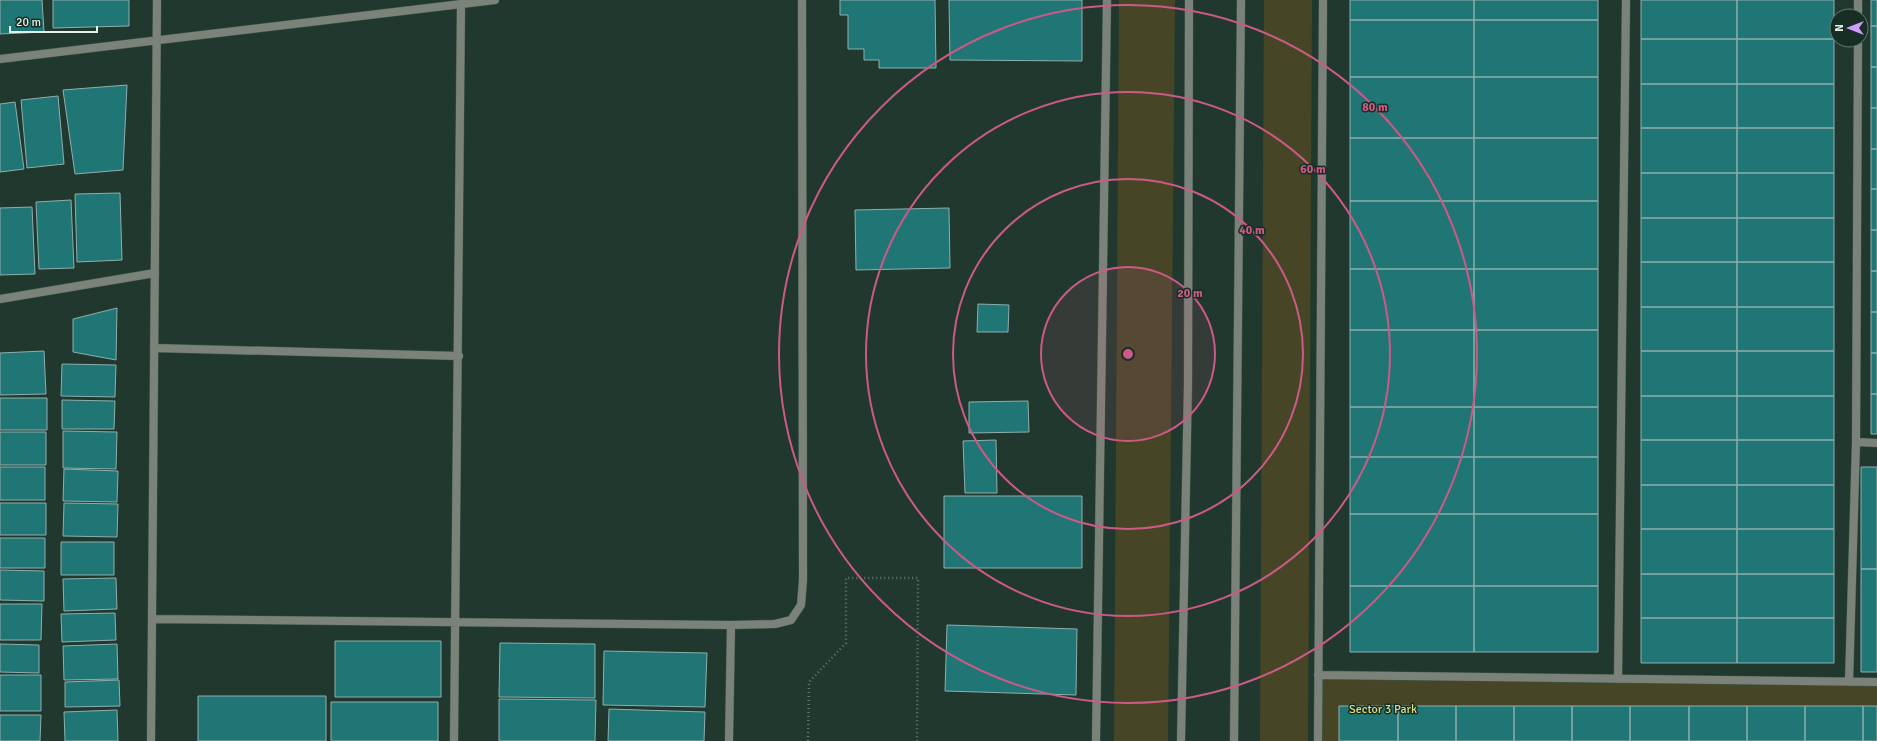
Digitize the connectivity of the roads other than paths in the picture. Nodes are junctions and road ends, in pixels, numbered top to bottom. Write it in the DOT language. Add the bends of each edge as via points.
graph roads {
  1 [pos="158,0"];
  2 [pos="495,0"];
  3 [pos="802,0"];
  4 [pos="1107,0"];
  5 [pos="1190,0"];
  6 [pos="1241,0"];
  7 [pos="1322,0"];
  8 [pos="1626,0"];
  9 [pos="462,4"];
  10 [pos="157,40"];
  11 [pos="1858,48"];
  12 [pos="0,59"];
  13 [pos="155,273"];
  14 [pos="0,299"];
  15 [pos="154,348"];
  16 [pos="459,356"];
  17 [pos="1856,442"];
  18 [pos="1877,443"];
  19 [pos="152,619"];
  20 [pos="457,621"];
  21 [pos="731,625"];
  22 [pos="1318,675"];
  23 [pos="1618,679"];
  24 [pos="1849,682"];
  25 [pos="1877,682"];
  26 [pos="151,741"];
  27 [pos="454,741"];
  28 [pos="729,741"];
  29 [pos="1096,741"];
  30 [pos="1181,741"];
  31 [pos="1234,741"];
  32 [pos="1318,741"];
  1 -- 10 [label="street"];
  2 -- 9 [label="street"];
  3 -- 21 [label="street" via="801,605 791,620 775,624"];
  4 -- 29 [label="street"];
  5 -- 30 [label="street" via="1188,383"];
  6 -- 31 [label="street"];
  7 -- 22 [label="street"];
  8 -- 23 [label="street"];
  9 -- 10 [label="street"];
  9 -- 16 [label="street"];
  10 -- 12 [label="street"];
  10 -- 13 [label="street"];
  11 -- 17 [label="street"];
  13 -- 14 [label="street"];
  13 -- 15 [label="street"];
  15 -- 16 [label="street"];
  15 -- 19 [label="street"];
  16 -- 20 [label="street"];
  17 -- 18 [label="street"];
  17 -- 24 [label="street"];
  19 -- 20 [label="street"];
  19 -- 26 [label="street"];
  20 -- 21 [label="street"];
  20 -- 27 [label="street"];
  21 -- 28 [label="street"];
  22 -- 23 [label="street"];
  22 -- 32 [label="street"];
  23 -- 24 [label="street"];
  24 -- 25 [label="street"];
}
